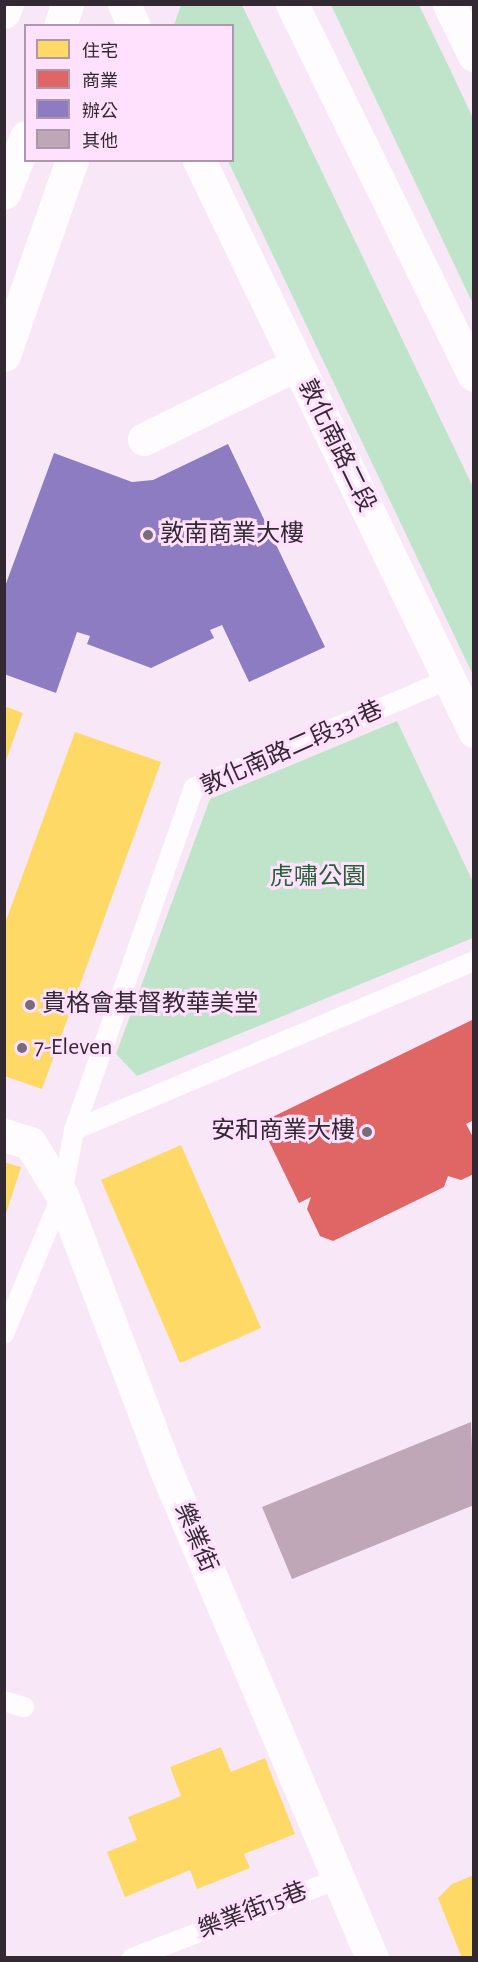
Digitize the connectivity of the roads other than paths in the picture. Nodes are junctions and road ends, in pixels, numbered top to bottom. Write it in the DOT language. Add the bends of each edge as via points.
graph roads {
  1 [pos="7,4"];
  2 [pos="67,4"];
  3 [pos="124,4"];
  4 [pos="292,4"];
  5 [pos="449,4"];
  6 [pos="4,12"];
  7 [pos="61,24"];
  8 [pos="118,24"];
  9 [pos="133,24"];
  10 [pos="474,55"];
  11 [pos="24,142"];
  12 [pos="71,162"];
  13 [pos="200,162"];
  14 [pos="4,193"];
  15 [pos="4,355"];
  16 [pos="297,364"];
  17 [pos="474,375"];
  18 [pos="144,439"];
  19 [pos="448,679"];
  20 [pos="474,731"];
  21 [pos="474,961"];
  22 [pos="74,1130"];
  23 [pos="4,1135"];
  24 [pos="62,1195"];
  25 [pos="4,1334"];
  26 [pos="4,1701"];
  27 [pos="24,1707"];
  28 [pos="340,1878"];
  29 [pos="132,1958"];
  30 [pos="372,1958"];
  1 -- 6 [label="main road"];
  2 -- 7 [label="main road"];
  3 -- 8 [label="main road"];
  3 -- 9 [label="main road"];
  4 -- 17 [label="main road"];
  5 -- 10 [label="main road"];
  11 -- 14 [label="main road"];
  12 -- 15 [label="main road"];
  13 -- 16 [label="main road, 敦化南路二段"];
  16 -- 18 [label="main road"];
  16 -- 19 [label="main road, 敦化南路二段"];
  19 -- 20 [label="main road, 敦化南路二段"];
  19 -- 22 [label="lane, 敦化南路二段331巷" via="194,788"];
  21 -- 22 [label="lane"];
  22 -- 24 [label="lane, 敦化南路二段331巷"];
  23 -- 24 [label="main road, 樂業街" via="30,1143"];
  24 -- 25 [label="lane, 敦化南路二段331巷"];
  24 -- 28 [label="main road, 樂業街" via="165,1468"];
  26 -- 27 [label="lane"];
  28 -- 29 [label="lane, 樂業街15巷"];
  28 -- 30 [label="main road, 樂業街"];
}
